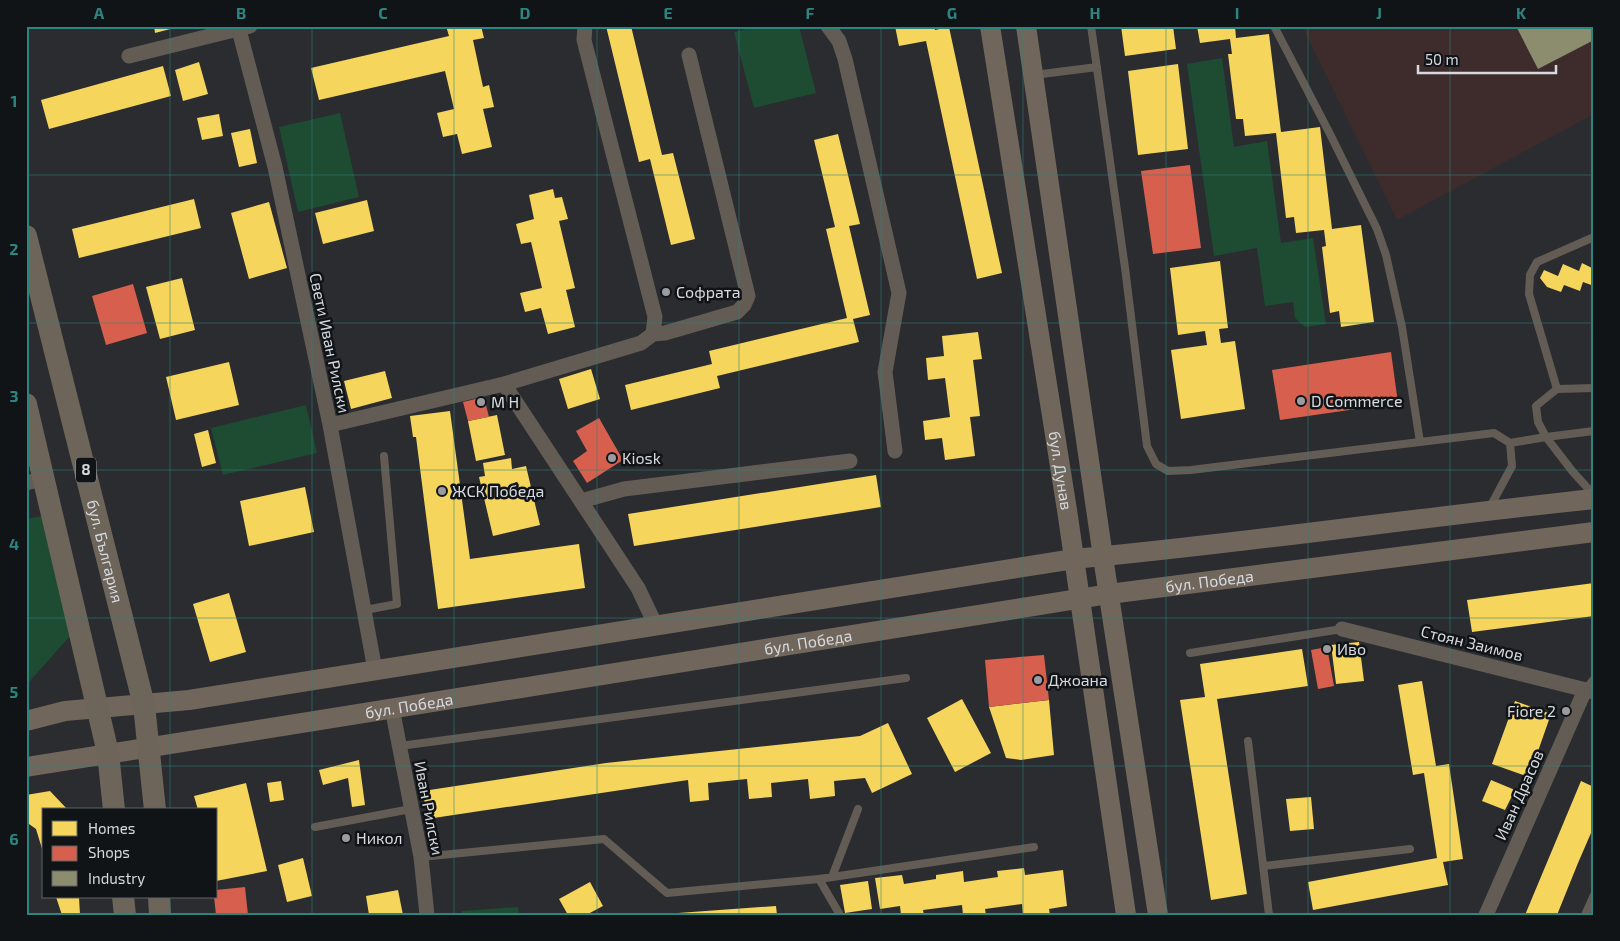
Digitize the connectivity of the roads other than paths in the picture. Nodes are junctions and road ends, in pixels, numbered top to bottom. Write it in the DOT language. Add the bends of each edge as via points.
graph roads {
  1 [pos="585,26"];
  2 [pos="828,26"];
  3 [pos="990,26"];
  4 [pos="1026,26"];
  5 [pos="1091,26"];
  6 [pos="1274,26"];
  7 [pos="242,27"];
  8 [pos="128,56"];
  9 [pos="689,56"];
  10 [pos="1097,67"];
  11 [pos="1034,75"];
  12 [pos="26,236"];
  13 [pos="1594,237"];
  14 [pos="652,334"];
  15 [pos="504,384"];
  16 [pos="1594,388"];
  17 [pos="1557,389"];
  18 [pos="26,404"];
  19 [pos="330,425"];
  20 [pos="1594,431"];
  21 [pos="1546,437"];
  22 [pos="1420,442"];
  23 [pos="1510,442"];
  24 [pos="896,451"];
  25 [pos="384,456"];
  26 [pos="850,461"];
  27 [pos="36,480"];
  28 [pos="1594,496"];
  29 [pos="1594,499"];
  30 [pos="581,501"];
  31 [pos="1488,510"];
  32 [pos="1594,532"];
  33 [pos="1103,557"];
  34 [pos="1074,559"];
  35 [pos="1109,594"];
  36 [pos="1080,598"];
  37 [pos="365,610"];
  38 [pos="656,626"];
  39 [pos="1342,629"];
  40 [pos="1190,653"];
  41 [pos="375,670"];
  42 [pos="906,678"];
  43 [pos="1591,687"];
  44 [pos="144,705"];
  45 [pos="98,708"];
  46 [pos="392,708"];
  47 [pos="26,721"];
  48 [pos="1248,741"];
  49 [pos="150,746"];
  50 [pos="400,746"];
  51 [pos="108,753"];
  52 [pos="26,767"];
  53 [pos="114,808"];
  54 [pos="155,808"];
  55 [pos="412,809"];
  56 [pos="858,809"];
  57 [pos="315,826"];
  58 [pos="1034,847"];
  59 [pos="1410,848"];
  60 [pos="421,857"];
  61 [pos="1264,866"];
  62 [pos="832,877"];
  63 [pos="819,879"];
  64 [pos="1594,895"];
  65 [pos="123,898"];
  66 [pos="159,898"];
  67 [pos="125,915"];
  68 [pos="160,915"];
  69 [pos="427,915"];
  70 [pos="840,915"];
  71 [pos="1126,915"];
  72 [pos="1158,915"];
  73 [pos="1269,915"];
  74 [pos="1486,915"];
  75 [pos="1585,915"];
  1 -- 14 [label="street" via="584,40 655,318"];
  2 -- 24 [label="street" via="839,41 845,59 900,293 885,372"];
  3 -- 34 [label="main road, бул. Дунав"];
  4 -- 11 [label="main road, бул. Дунав"];
  5 -- 10 [label="lane"];
  6 -- 22 [label="lane" via="1373,220 1386,255 1402,327"];
  7 -- 8 [label="street"];
  7 -- 19 [label="street, Свети Иван Рилски"];
  9 -- 14 [label="street" via="748,296 737,312"];
  10 -- 11 [label="lane"];
  10 -- 22 [label="lane" via="1147,446 1156,464 1168,471 1191,470"];
  11 -- 33 [label="main road, бул. Дунав"];
  12 -- 44 [label="main road, бул. България / 8"];
  13 -- 17 [label="lane" via="1537,262 1530,275 1529,294"];
  14 -- 15 [label="street" via="642,343"];
  15 -- 19 [label="street"];
  15 -- 30 [label="street"];
  16 -- 17 [label="lane"];
  17 -- 21 [label="lane" via="1536,406 1538,422"];
  18 -- 27 [label="main road"];
  19 -- 37 [label="street, Свети Иван Рилски"];
  20 -- 21 [label="lane"];
  21 -- 23 [label="lane"];
  21 -- 28 [label="lane"];
  22 -- 23 [label="lane" via="1494,433"];
  23 -- 31 [label="lane" via="1512,466"];
  25 -- 37 [label="lane" via="397,604"];
  26 -- 30 [label="street" via="624,489"];
  27 -- 45 [label="main road"];
  29 -- 31 [label="main road"];
  30 -- 38 [label="street" via="638,588"];
  31 -- 33 [label="main road"];
  32 -- 35 [label="main road, бул. Победа"];
  33 -- 34 [label="main road"];
  33 -- 35 [label="main road, бул. Дунав"];
  34 -- 36 [label="main road, бул. Дунав"];
  34 -- 38 [label="main road"];
  35 -- 36 [label="main road, бул. Победа"];
  35 -- 72 [label="main road, бул. Дунав"];
  36 -- 46 [label="main road, бул. Победа"];
  36 -- 71 [label="main road, бул. Дунав"];
  37 -- 41 [label="street, Свети Иван Рилски"];
  38 -- 41 [label="main road"];
  39 -- 40 [label="lane"];
  39 -- 43 [label="street, Стоян Заимов"];
  41 -- 44 [label="main road"];
  42 -- 50 [label="lane"];
  43 -- 74 [label="street, Иван Драсов"];
  44 -- 45 [label="main road"];
  44 -- 49 [label="main road, бул. България / 8"];
  45 -- 47 [label="main road" via="65,711"];
  45 -- 51 [label="main road"];
  46 -- 49 [label="main road, бул. Победа"];
  46 -- 50 [label="street, Иван Рилски"];
  48 -- 61 [label="lane"];
  49 -- 51 [label="main road, бул. Победа"];
  49 -- 54 [label="main road, бул. България / 8"];
  50 -- 55 [label="street, Иван Рилски"];
  51 -- 52 [label="main road, бул. Победа"];
  51 -- 53 [label="main road"];
  55 -- 57 [label="lane"];
  55 -- 60 [label="street, Иван Рилски"];
  56 -- 62 [label="lane"];
  58 -- 62 [label="lane"];
  59 -- 61 [label="lane"];
  60 -- 63 [label="lane" via="604,839 667,893"];
  60 -- 69 [label="street, Иван Рилски"];
  61 -- 73 [label="lane"];
  62 -- 63 [label="lane"];
  63 -- 70 [label="lane"];
  64 -- 75 [label="lane"];
  65 -- 67 [label="main road"];
  66 -- 68 [label="main road"];
}
